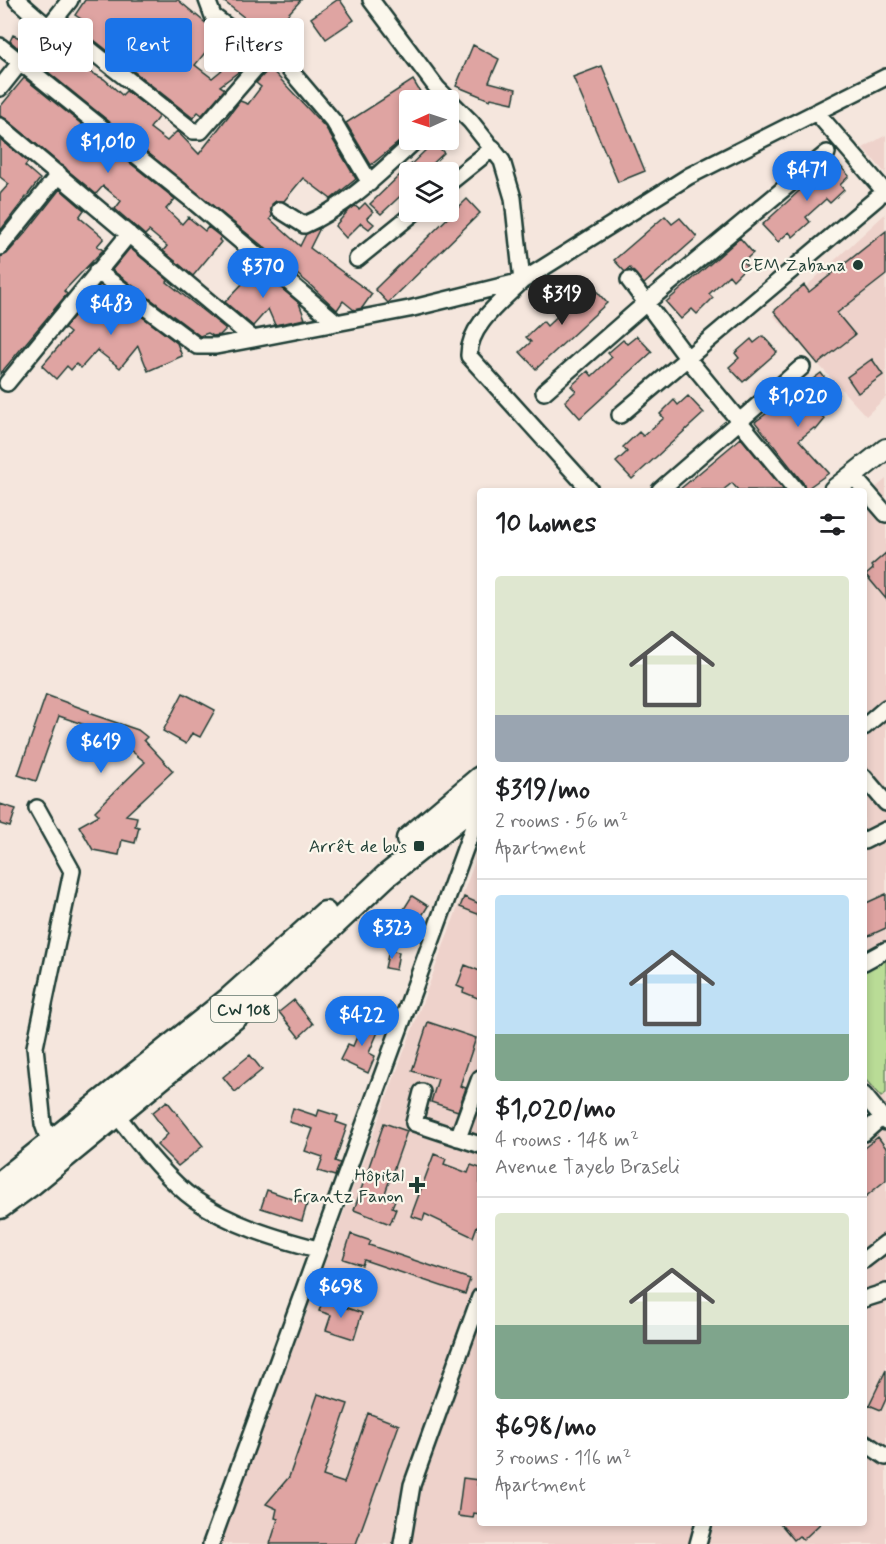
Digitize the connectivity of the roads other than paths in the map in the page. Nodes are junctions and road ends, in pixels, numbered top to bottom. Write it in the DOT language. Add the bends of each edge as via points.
graph roads {
  1 [pos="17,0"];
  2 [pos="70,0"];
  3 [pos="207,0"];
  4 [pos="371,0"];
  5 [pos="38,18"];
  6 [pos="55,18"];
  7 [pos="216,18"];
  8 [pos="0,46"];
  9 [pos="93,52"];
  10 [pos="18,61"];
  11 [pos="18,66"];
  12 [pos="31,72"];
  13 [pos="251,72"];
  14 [pos="292,72"];
  15 [pos="886,77"];
  16 [pos="0,88"];
  17 [pos="438,90"];
  18 [pos="816,112"];
  19 [pos="459,115"];
  20 [pos="0,126"];
  21 [pos="493,148"];
  22 [pos="405,150"];
  23 [pos="827,153"];
  24 [pos="59,174"];
  25 [pos="459,175"];
  26 [pos="370,183"];
  27 [pos="881,195"];
  28 [pos="280,210"];
  29 [pos="403,222"];
  30 [pos="129,234"];
  31 [pos="0,247"];
  32 [pos="357,259"];
  33 [pos="97,271"];
  34 [pos="629,280"];
  35 [pos="522,281"];
  36 [pos="478,291"];
  37 [pos="647,302"];
  38 [pos="484,320"];
  39 [pos="337,323"];
  40 [pos="252,338"];
  41 [pos="688,359"];
  42 [pos="802,368"];
  43 [pos="7,383"];
  44 [pos="544,392"];
  45 [pos="620,415"];
  46 [pos="740,420"];
  47 [pos="886,449"];
  48 [pos="854,476"];
  49 [pos="588,488"];
  50 [pos="662,488"];
  51 [pos="794,488"];
  52 [pos="837,488"];
  53 [pos="864,488"];
  54 [pos="867,491"];
  55 [pos="886,514"];
  56 [pos="886,708"];
  57 [pos="867,724"];
  58 [pos="867,781"];
  59 [pos="477,791"];
  60 [pos="886,803"];
  61 [pos="37,808"];
  62 [pos="477,816"];
  63 [pos="886,830"];
  64 [pos="867,840"];
  65 [pos="886,950"];
  66 [pos="867,960"];
  67 [pos="477,1086"];
  68 [pos="422,1092"];
  69 [pos="867,1099"];
  70 [pos="110,1105"];
  71 [pos="884,1120"];
  72 [pos="867,1131"];
  73 [pos="458,1138"];
  74 [pos="50,1143"];
  75 [pos="477,1144"];
  76 [pos="0,1183"];
  77 [pos="0,1207"];
  78 [pos="886,1243"];
  79 [pos="317,1249"];
  80 [pos="867,1258"];
  81 [pos="886,1292"];
  82 [pos="867,1298"];
  83 [pos="477,1305"];
  84 [pos="867,1444"];
  85 [pos="886,1457"];
  86 [pos="701,1526"];
  87 [pos="211,1544"];
  88 [pos="402,1544"];
  89 [pos="698,1544"];
  1 -- 5 [label="street"];
  2 -- 6 [label="street"];
  3 -- 7 [label="street"];
  4 -- 17 [label="street"];
  8 -- 10 [label="street"];
  9 -- 13 [label="street" via="193,131 201,131"];
  11 -- 16 [label="street"];
  12 -- 39 [label="street"];
  14 -- 26 [label="street" via="334,122"];
  15 -- 18 [label="street"];
  18 -- 27 [label="street"];
  18 -- 35 [label="street" via="689,176"];
  19 -- 21 [label="street"];
  20 -- 24 [label="street"];
  21 -- 25 [label="street"];
  21 -- 35 [label="street" via="502,161 513,198"];
  22 -- 26 [label="street"];
  23 -- 37 [label="street"];
  24 -- 30 [label="street"];
  24 -- 31 [label="street"];
  26 -- 28 [label="street" via="304,225"];
  27 -- 41 [label="street"];
  29 -- 32 [label="street"];
  30 -- 33 [label="street"];
  30 -- 40 [label="street"];
  33 -- 40 [label="street" via="196,346"];
  33 -- 43 [label="street"];
  34 -- 37 [label="street"];
  35 -- 36 [label="street"];
  35 -- 38 [label="street"];
  36 -- 38 [label="street"];
  36 -- 39 [label="street"];
  37 -- 41 [label="street"];
  37 -- 44 [label="street"];
  38 -- 49 [label="street" via="468,343 469,356"];
  39 -- 40 [label="street"];
  41 -- 45 [label="street"];
  41 -- 46 [label="street"];
  42 -- 46 [label="street"];
  46 -- 50 [label="street"];
  46 -- 51 [label="street"];
  47 -- 48 [label="main road"];
  48 -- 52 [label="main road"];
  48 -- 53 [label="street"];
  54 -- 55 [label="street"];
  56 -- 57 [label="street"];
  58 -- 60 [label="street"];
  59 -- 70 [label="highway, CW 108" via="238,1015"];
  61 -- 74 [label="street" via="72,871 35,1047 43,1124"];
  62 -- 79 [label="street"];
  63 -- 64 [label="street"];
  65 -- 66 [label="street"];
  67 -- 73 [label="street"];
  68 -- 73 [label="street" via="414,1123"];
  69 -- 71 [label="street"];
  70 -- 74 [label="highway, CW 108"];
  70 -- 77 [label="highway, CW 108" via="33,1183"];
  70 -- 79 [label="street" via="161,1167 194,1199 262,1234"];
  71 -- 72 [label="street"];
  73 -- 75 [label="street"];
  74 -- 76 [label="highway, CW 108"];
  78 -- 80 [label="street"];
  79 -- 87 [label="street"];
  81 -- 82 [label="street"];
  83 -- 88 [label="street" via="412,1485"];
  84 -- 85 [label="street"];
  86 -- 89 [label="street"];
}
